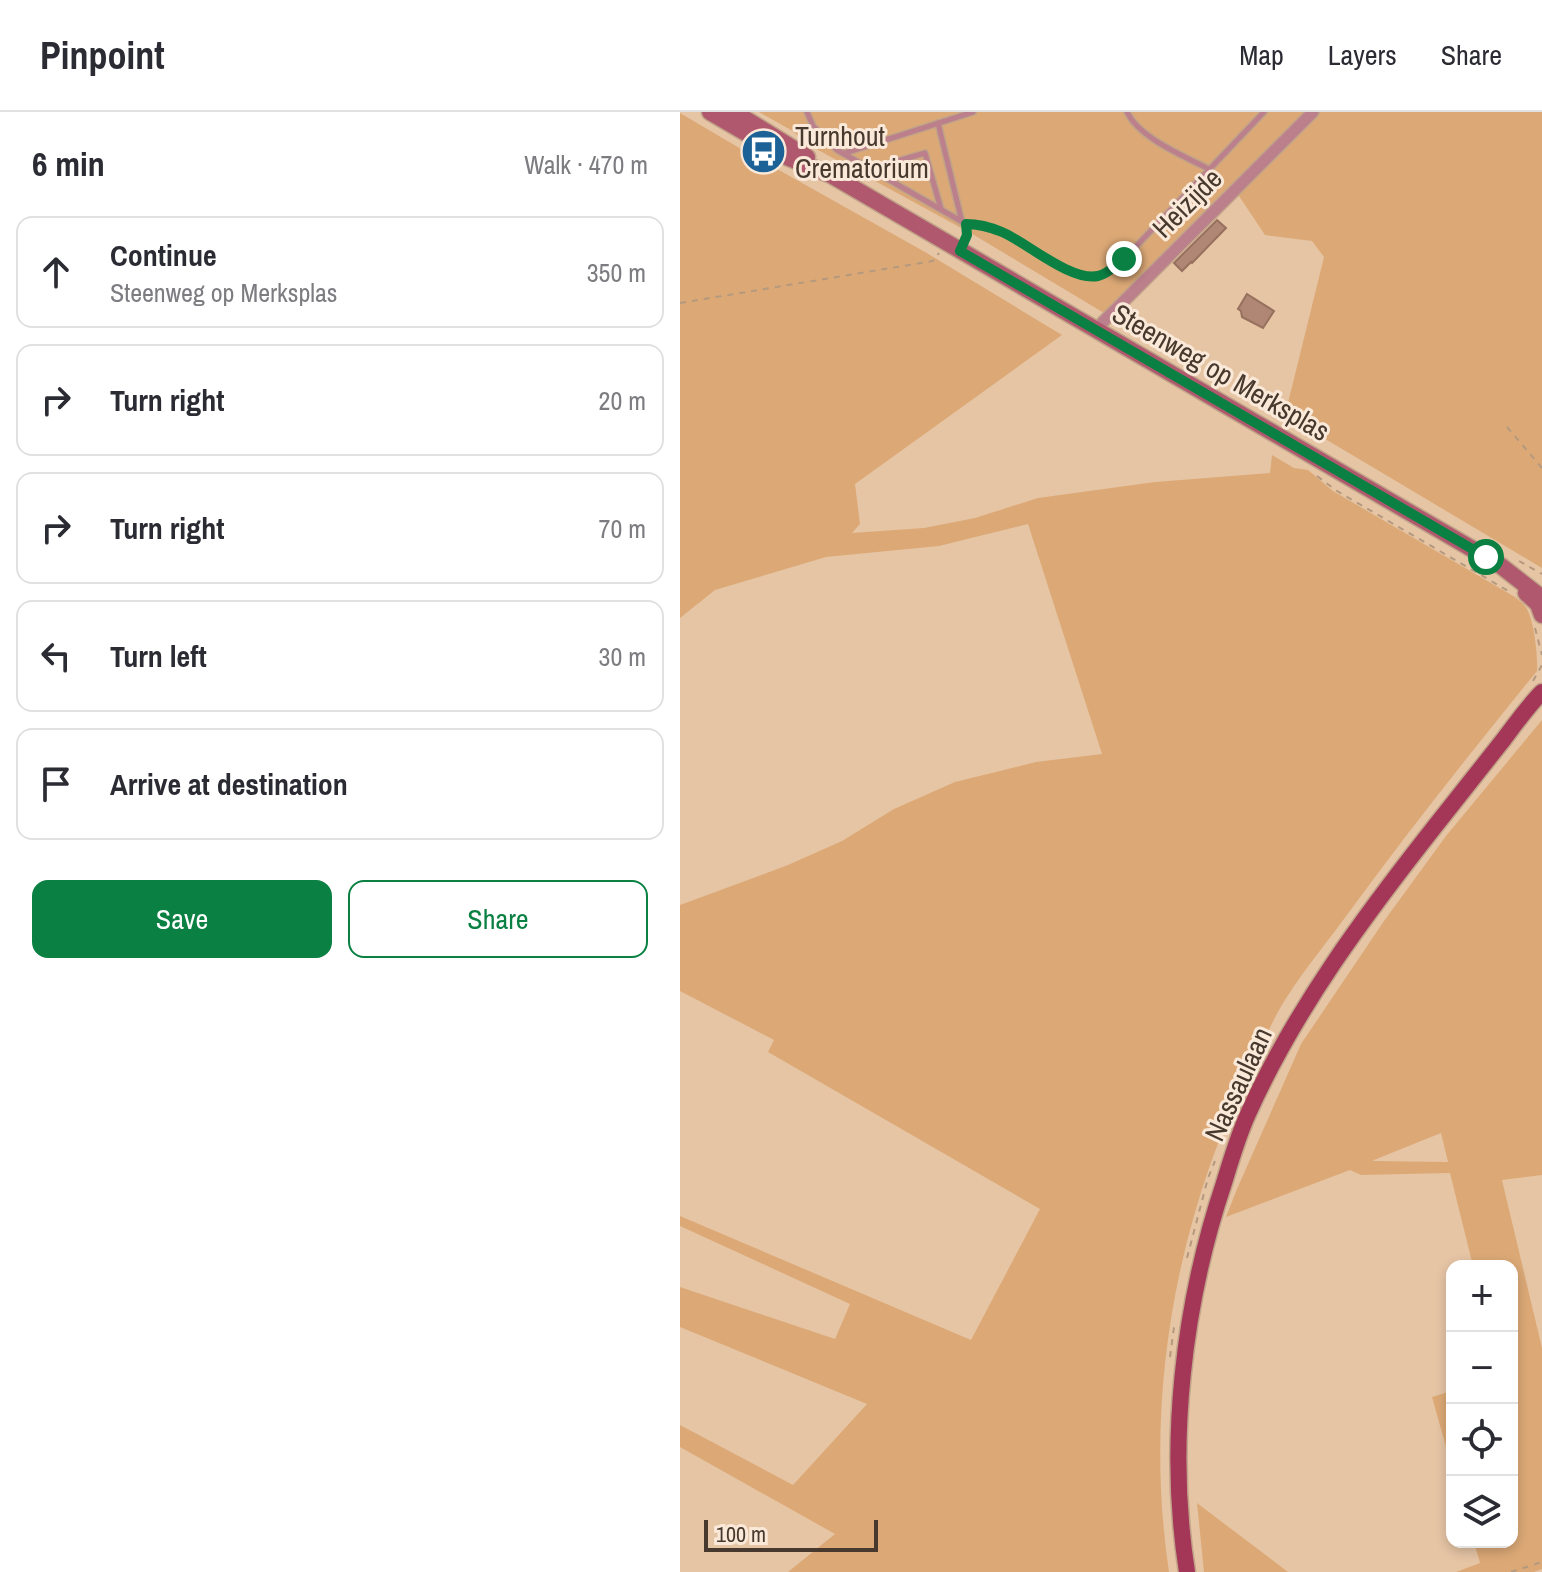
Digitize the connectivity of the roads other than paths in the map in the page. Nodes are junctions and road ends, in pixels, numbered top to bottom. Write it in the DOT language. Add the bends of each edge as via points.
graph roads {
  1 [pos="710,112"];
  2 [pos="734,112"];
  3 [pos="807,112"];
  4 [pos="973,112"];
  5 [pos="1127,112"];
  6 [pos="1264,112"];
  7 [pos="1313,112"];
  8 [pos="938,123"];
  9 [pos="844,154"];
  10 [pos="870,169"];
  11 [pos="1209,169"];
  12 [pos="831,175"];
  13 [pos="941,210"];
  14 [pos="964,223"];
  15 [pos="954,247"];
  16 [pos="1097,330"];
  17 [pos="1486,557"];
  18 [pos="1501,566"];
  19 [pos="1542,587"];
  20 [pos="1542,598"];
  21 [pos="1537,618"];
  22 [pos="1538,690"];
  23 [pos="1187,1572"];
  1 -- 12 [label="main road, Steenweg op Merksplas" via="789,158"];
  2 -- 12 [label="main road, Steenweg op Merksplas"];
  3 -- 9 [label="lane" via="813,126"];
  4 -- 8 [label="lane"];
  5 -- 11 [label="lane" via="1146,135"];
  6 -- 11 [label="lane"];
  7 -- 16 [label="street, Heizijde"];
  8 -- 9 [label="lane"];
  8 -- 14 [label="lane"];
  9 -- 10 [label="lane"];
  10 -- 13 [label="lane"];
  10 -- 13 [label="lane" via="925,153"];
  11 -- 14 [label="lane" via="1124,259 1096,277 1050,261 1004,233"];
  12 -- 15 [label="main road, Steenweg op Merksplas"];
  13 -- 14 [label="lane"];
  14 -- 15 [label="lane" via="967,235"];
  15 -- 16 [label="main road, Steenweg op Merksplas"];
  16 -- 17 [label="main road, Steenweg op Merksplas"];
  17 -- 18 [label="main road, Steenweg op Merksplas"];
  17 -- 21 [label="main road" via="1538,604"];
  18 -- 19 [label="main road"];
  18 -- 20 [label="main road"];
  22 -- 23 [label="main road, Nassaulaan" via="1355,933 1290,1034 1248,1115 1210,1221 1184,1359 1179,1444"];
}
